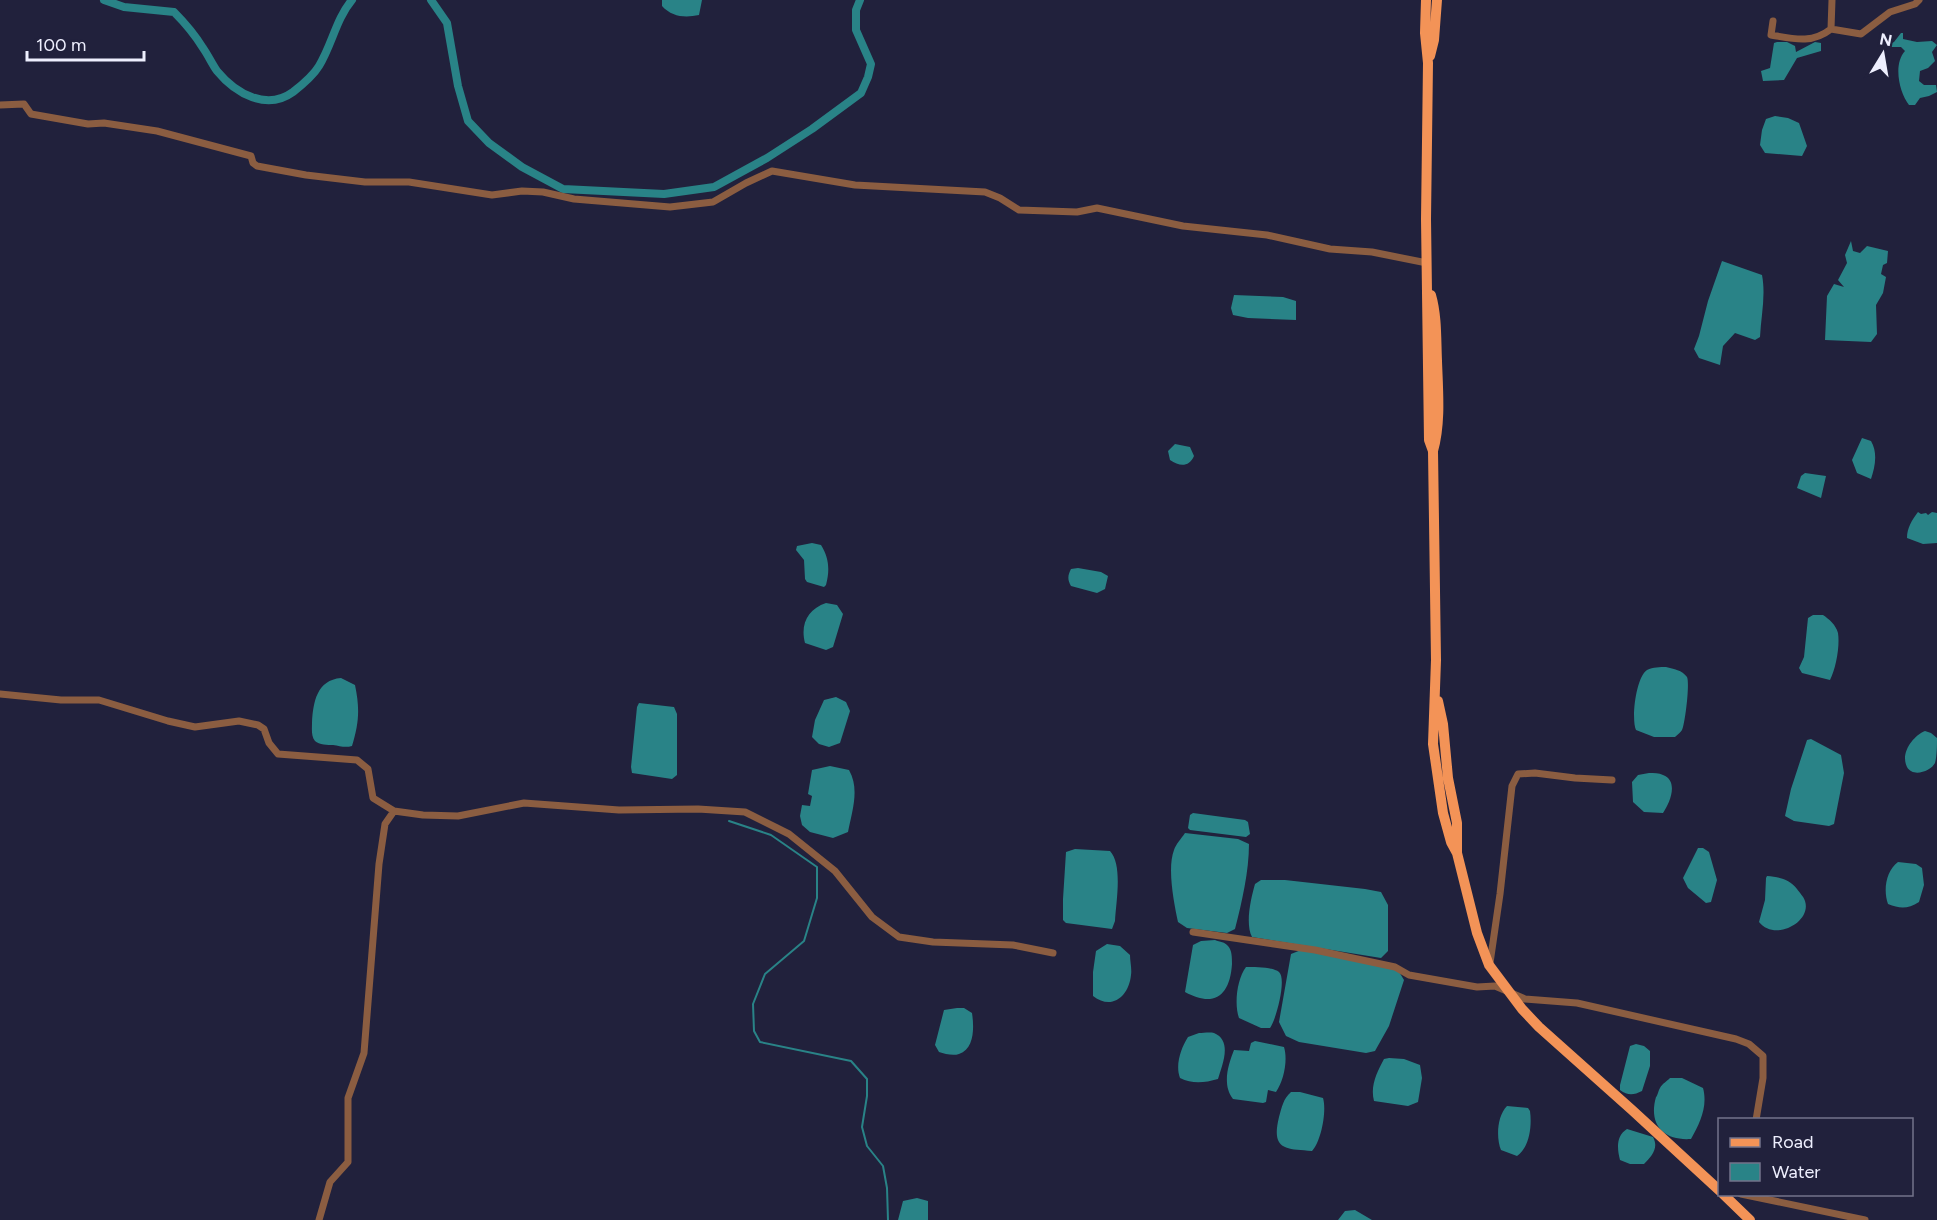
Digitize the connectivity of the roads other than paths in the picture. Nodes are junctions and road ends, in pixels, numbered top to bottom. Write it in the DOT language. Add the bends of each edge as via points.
graph roads {
  1 [pos="1426,0"];
  2 [pos="1437,0"];
  3 [pos="1832,0"];
  4 [pos="1919,0"];
  5 [pos="1773,21"];
  6 [pos="1831,29"];
  7 [pos="1428,63"];
  8 [pos="0,105"];
  9 [pos="1427,263"];
  10 [pos="0,694"];
  11 [pos="1612,780"];
  12 [pos="394,811"];
  13 [pos="1193,932"];
  14 [pos="1053,953"];
  15 [pos="1489,965"];
  16 [pos="1508,993"];
  17 [pos="1756,1118"];
  18 [pos="1718,1190"];
  19 [pos="1725,1196"];
  20 [pos="1751,1196"];
  21 [pos="319,1220"];
  22 [pos="1750,1220"];
  23 [pos="1865,1220"];
  1 -- 7 [label="main road"];
  2 -- 7 [label="main road"];
  3 -- 6 [label="street"];
  4 -- 6 [label="street" via="1890,12 1861,34"];
  5 -- 6 [label="street" via="1771,35 1782,37 1811,40"];
  7 -- 9 [label="main road"];
  8 -- 9 [label="street" via="24,104 31,114 157,131 251,156 257,166 365,182 409,182 492,195 543,192 574,199 670,207 713,202 772,171 855,184 985,192 1019,210 1077,212 1097,208 1183,226"];
  9 -- 15 [label="main road" via="1427,283 1436,320 1438,422 1432,451 1436,602 1433,726 1437,773 1443,813"];
  10 -- 12 [label="street" via="99,700 195,727 239,721 258,725 278,754 357,760 368,769 373,798"];
  11 -- 15 [label="street" via="1518,774 1512,786"];
  12 -- 14 [label="street" via="458,816 524,803 619,810 745,812 789,834 835,871 872,917 899,937 1013,945"];
  12 -- 21 [label="street" via="385,824 379,864 364,1053 348,1098 348,1162 330,1182"];
  13 -- 16 [label="street" via="1315,950 1395,967 1409,975 1477,987 1495,986"];
  15 -- 16 [label="main road"];
  16 -- 17 [label="street" via="1526,999 1576,1003 1749,1044 1763,1056"];
  16 -- 18 [label="main road" via="1539,1027"];
  19 -- 22 [label="main road"];
  20 -- 23 [label="street"];
}
